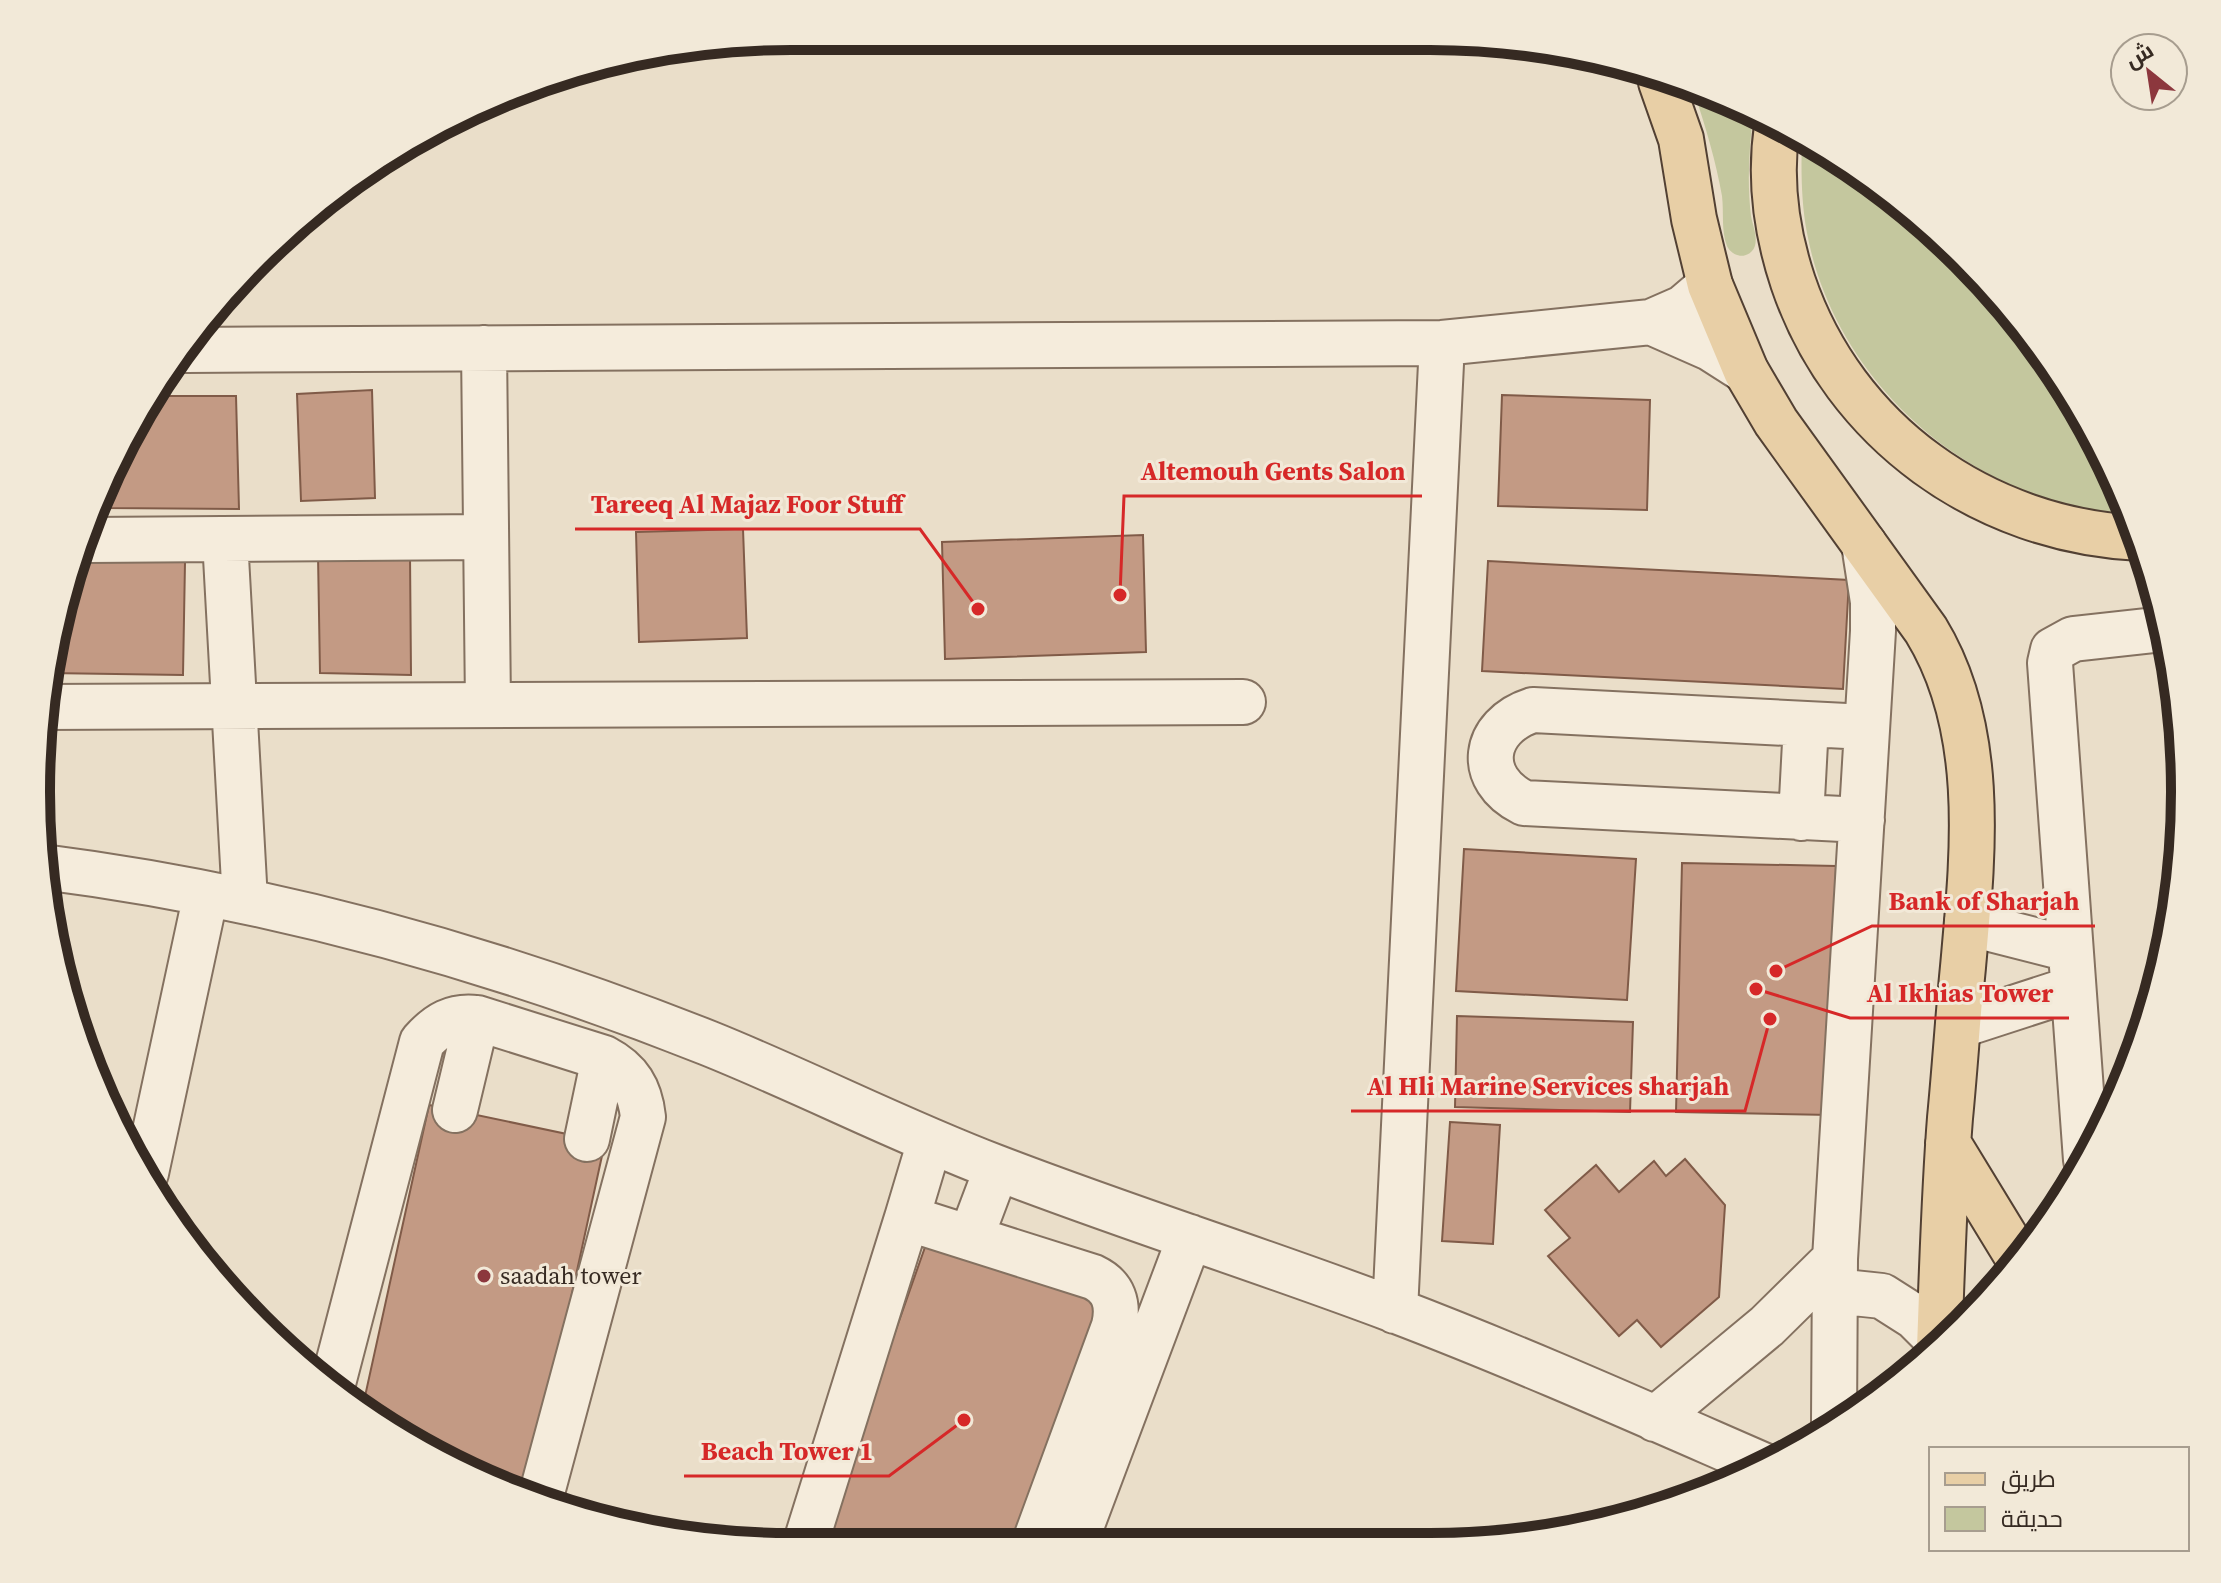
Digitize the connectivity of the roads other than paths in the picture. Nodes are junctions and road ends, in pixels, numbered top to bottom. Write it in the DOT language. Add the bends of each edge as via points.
graph roads {
  1 [pos="1663,87"];
  2 [pos="1776,136"];
  3 [pos="1710,285"];
  4 [pos="1651,322"];
  5 [pos="1442,343"];
  6 [pos="484,348"];
  7 [pos="196,350"];
  8 [pos="1746,371"];
  9 [pos="486,537"];
  10 [pos="2126,537"];
  11 [pos="225,539"];
  12 [pos="94,540"];
  13 [pos="1864,544"];
  14 [pos="2153,630"];
  15 [pos="1243,702"];
  16 [pos="488,705"];
  17 [pos="235,706"];
  18 [pos="55,707"];
  19 [pos="1806,724"];
  20 [pos="1866,727"];
  21 [pos="1801,818"];
  22 [pos="1862,820"];
  23 [pos="54,869"];
  24 [pos="226,897"];
  25 [pos="1967,923"];
  26 [pos="2070,969"];
  27 [pos="477,1018"];
  28 [pos="1958,1026"];
  29 [pos="604,1058"];
  30 [pos="455,1110"];
  31 [pos="587,1139"];
  32 [pos="2084,1139"];
  33 [pos="930,1141"];
  34 [pos="1948,1143"];
  35 [pos="149,1162"];
  36 [pos="997,1168"];
  37 [pos="907,1218"];
  38 [pos="971,1237"];
  39 [pos="1190,1237"];
  40 [pos="2013,1249"];
  41 [pos="1943,1256"];
  42 [pos="1835,1275"];
  43 [pos="1882,1296"];
  44 [pos="1395,1311"];
  45 [pos="1940,1329"];
  46 [pos="1931,1337"];
  47 [pos="335,1376"];
  48 [pos="1834,1412"];
  49 [pos="1655,1419"];
  50 [pos="1751,1460"];
  51 [pos="543,1490"];
  52 [pos="809,1533"];
  53 [pos="1038,1533"];
  54 [pos="1079,1533"];
  1 -- 3 [label="main road" via="1681,139"];
  2 -- 10 [label="main road" via="1773,187 1788,268 1819,343 1865,409 1925,463 1991,503 2057,527"];
  3 -- 4 [label="street" via="1683,308"];
  3 -- 8 [label="main road"];
  4 -- 5 [label="street"];
  4 -- 8 [label="street"];
  5 -- 6 [label="street"];
  5 -- 44 [label="street"];
  6 -- 7 [label="street"];
  6 -- 9 [label="street"];
  8 -- 13 [label="main road"];
  9 -- 11 [label="street"];
  9 -- 16 [label="street"];
  11 -- 12 [label="street"];
  11 -- 17 [label="street"];
  13 -- 20 [label="street" via="1873,602"];
  13 -- 25 [label="main road" via="1940,653 1959,702 1971,786"];
  14 -- 26 [label="street" via="2073,639 2053,650"];
  15 -- 16 [label="street"];
  16 -- 17 [label="street"];
  17 -- 18 [label="street"];
  17 -- 24 [label="street"];
  19 -- 20 [label="street"];
  19 -- 21 [label="street"];
  19 -- 21 [label="street" via="1533,710 1504,725 1491,753 1498,784 1524,803"];
  20 -- 22 [label="street"];
  21 -- 22 [label="street"];
  22 -- 42 [label="street"];
  23 -- 24 [label="street"];
  24 -- 33 [label="street" via="364,929 598,1001"];
  24 -- 35 [label="street"];
  25 -- 26 [label="street"];
  25 -- 28 [label="main road"];
  26 -- 28 [label="street"];
  26 -- 32 [label="street"];
  27 -- 29 [label="street"];
  27 -- 30 [label="street"];
  27 -- 47 [label="street" via="463,1016 433,1029 416,1056"];
  28 -- 34 [label="main road"];
  29 -- 31 [label="street"];
  29 -- 51 [label="street" via="630,1077 643,1117"];
  33 -- 36 [label="street"];
  33 -- 37 [label="street"];
  34 -- 40 [label="main road"];
  34 -- 41 [label="main road"];
  36 -- 38 [label="street"];
  36 -- 39 [label="street"];
  37 -- 38 [label="street"];
  37 -- 52 [label="street"];
  38 -- 53 [label="street" via="1093,1277 1108,1286 1116,1302 1114,1326"];
  39 -- 44 [label="street"];
  39 -- 54 [label="street"];
  41 -- 43 [label="street"];
  41 -- 45 [label="main road"];
  42 -- 43 [label="street"];
  42 -- 48 [label="street"];
  42 -- 49 [label="street"];
  43 -- 46 [label="street" via="1908,1312"];
  44 -- 49 [label="street"];
  49 -- 50 [label="street"];
}
